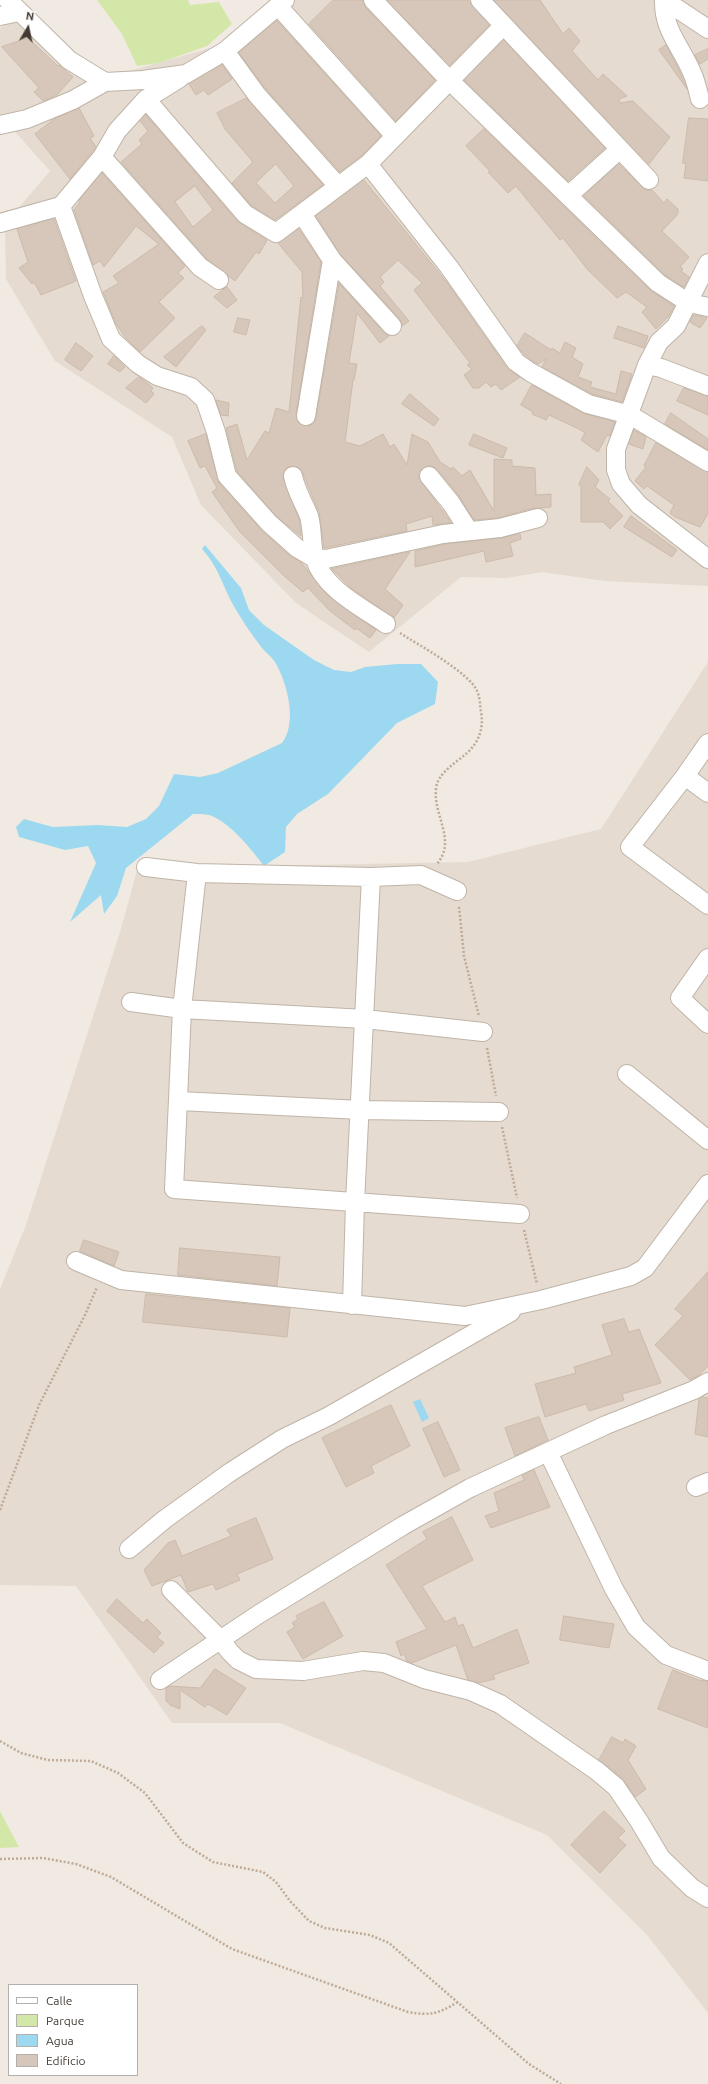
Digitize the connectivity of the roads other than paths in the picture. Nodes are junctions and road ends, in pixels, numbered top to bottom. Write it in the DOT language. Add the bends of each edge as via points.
graph roads {
  1 [pos="373,0"];
  2 [pos="664,0"];
  3 [pos="483,1"];
  4 [pos="281,3"];
  5 [pos="13,6"];
  6 [pos="0,16"];
  7 [pos="503,26"];
  8 [pos="708,29"];
  9 [pos="226,51"];
  10 [pos="186,74"];
  11 [pos="450,81"];
  12 [pos="105,82"];
  13 [pos="146,99"];
  14 [pos="700,99"];
  15 [pos="0,125"];
  16 [pos="395,136"];
  17 [pos="620,149"];
  18 [pos="102,157"];
  19 [pos="368,164"];
  20 [pos="649,180"];
  21 [pos="338,186"];
  22 [pos="569,195"];
  23 [pos="61,206"];
  24 [pos="302,214"];
  25 [pos="0,223"];
  26 [pos="332,260"];
  27 [pos="708,263"];
  28 [pos="219,280"];
  29 [pos="688,303"];
  30 [pos="708,307"];
  31 [pos="392,326"];
  32 [pos="647,365"];
  33 [pos="708,386"];
  34 [pos="630,415"];
  35 [pos="306,416"];
  36 [pos="708,462"];
  37 [pos="293,476"];
  38 [pos="429,476"];
  39 [pos="538,518"];
  40 [pos="469,531"];
  41 [pos="314,558"];
  42 [pos="708,559"];
  43 [pos="386,624"];
  44 [pos="708,743"];
  45 [pos="685,776"];
  46 [pos="708,793"];
  47 [pos="146,868"];
  48 [pos="197,873"];
  49 [pos="372,877"];
  50 [pos="457,891"];
  51 [pos="708,905"];
  52 [pos="708,958"];
  53 [pos="131,1002"];
  54 [pos="182,1009"];
  55 [pos="365,1019"];
  56 [pos="708,1024"];
  57 [pos="483,1032"];
  58 [pos="627,1074"];
  59 [pos="179,1101"];
  60 [pos="361,1110"];
  61 [pos="499,1112"];
  62 [pos="708,1140"];
  63 [pos="708,1184"];
  64 [pos="355,1203"];
  65 [pos="520,1214"];
  66 [pos="76,1261"];
  67 [pos="527,1303"];
  68 [pos="352,1305"];
  69 [pos="708,1382"];
  70 [pos="548,1452"];
  71 [pos="128,1549"];
  72 [pos="171,1590"];
  73 [pos="220,1639"];
  74 [pos="708,1671"];
  75 [pos="160,1680"];
  76 [pos="708,1898"];
  1 -- 11 [label="street"];
  2 -- 8 [label="street"];
  2 -- 14 [label="street" via="666,25 694,75"];
  3 -- 7 [label="street"];
  4 -- 9 [label="street"];
  4 -- 16 [label="street"];
  5 -- 6 [label="street"];
  5 -- 12 [label="street" via="69,60"];
  7 -- 11 [label="street"];
  7 -- 17 [label="street"];
  9 -- 10 [label="street"];
  9 -- 21 [label="street" via="257,95"];
  10 -- 12 [label="street"];
  10 -- 13 [label="street"];
  11 -- 16 [label="street"];
  11 -- 22 [label="street"];
  12 -- 15 [label="street" via="73,100 27,119"];
  13 -- 18 [label="street" via="117,131"];
  13 -- 24 [label="street" via="245,214 276,234"];
  16 -- 19 [label="street"];
  17 -- 20 [label="street"];
  17 -- 22 [label="street"];
  18 -- 23 [label="street"];
  18 -- 28 [label="street" via="200,267"];
  19 -- 21 [label="street"];
  19 -- 34 [label="street" via="449,267 516,362 588,404"];
  21 -- 24 [label="street"];
  22 -- 29 [label="street" via="658,284"];
  23 -- 25 [label="street"];
  23 -- 41 [label="street" via="111,339 138,364 157,376 191,387 205,400 227,476 269,523 297,548"];
  24 -- 26 [label="street"];
  26 -- 31 [label="street"];
  26 -- 35 [label="street"];
  27 -- 29 [label="street"];
  29 -- 30 [label="street"];
  29 -- 32 [label="street" via="676,326 659,342"];
  32 -- 33 [label="street"];
  32 -- 34 [label="street"];
  34 -- 36 [label="street"];
  34 -- 42 [label="street" via="616,448 616,470 621,484 639,505"];
  37 -- 41 [label="street" via="296,491 309,516"];
  38 -- 40 [label="street"];
  39 -- 40 [label="street" via="500,528"];
  40 -- 41 [label="street" via="404,541 326,559"];
  41 -- 43 [label="street" via="319,570 338,591"];
  44 -- 45 [label="street"];
  45 -- 46 [label="street"];
  45 -- 51 [label="street" via="630,847"];
  47 -- 48 [label="street"];
  48 -- 49 [label="street"];
  48 -- 54 [label="street"];
  49 -- 50 [label="street" via="421,875"];
  49 -- 55 [label="street"];
  52 -- 56 [label="street" via="680,998"];
  53 -- 54 [label="street"];
  54 -- 55 [label="street"];
  54 -- 59 [label="street"];
  55 -- 57 [label="street"];
  55 -- 60 [label="street"];
  58 -- 62 [label="street"];
  59 -- 60 [label="street"];
  59 -- 64 [label="street" via="174,1189"];
  60 -- 61 [label="street"];
  60 -- 64 [label="street"];
  63 -- 67 [label="street" via="645,1268 631,1276"];
  64 -- 65 [label="street"];
  64 -- 68 [label="street"];
  66 -- 68 [label="street" via="121,1280"];
  67 -- 68 [label="street" via="465,1316"];
  67 -- 71 [label="street" via="329,1416 282,1439 229,1473"];
  69 -- 70 [label="street"];
  70 -- 73 [label="street" via="470,1488 410,1521"];
  70 -- 74 [label="street" via="610,1582 636,1627 666,1655"];
  72 -- 73 [label="street"];
  73 -- 75 [label="street"];
  73 -- 76 [label="street" via="238,1660 256,1669 302,1671 363,1661 384,1663 424,1679 471,1691 500,1704 616,1787 661,1858 692,1888"];
}
